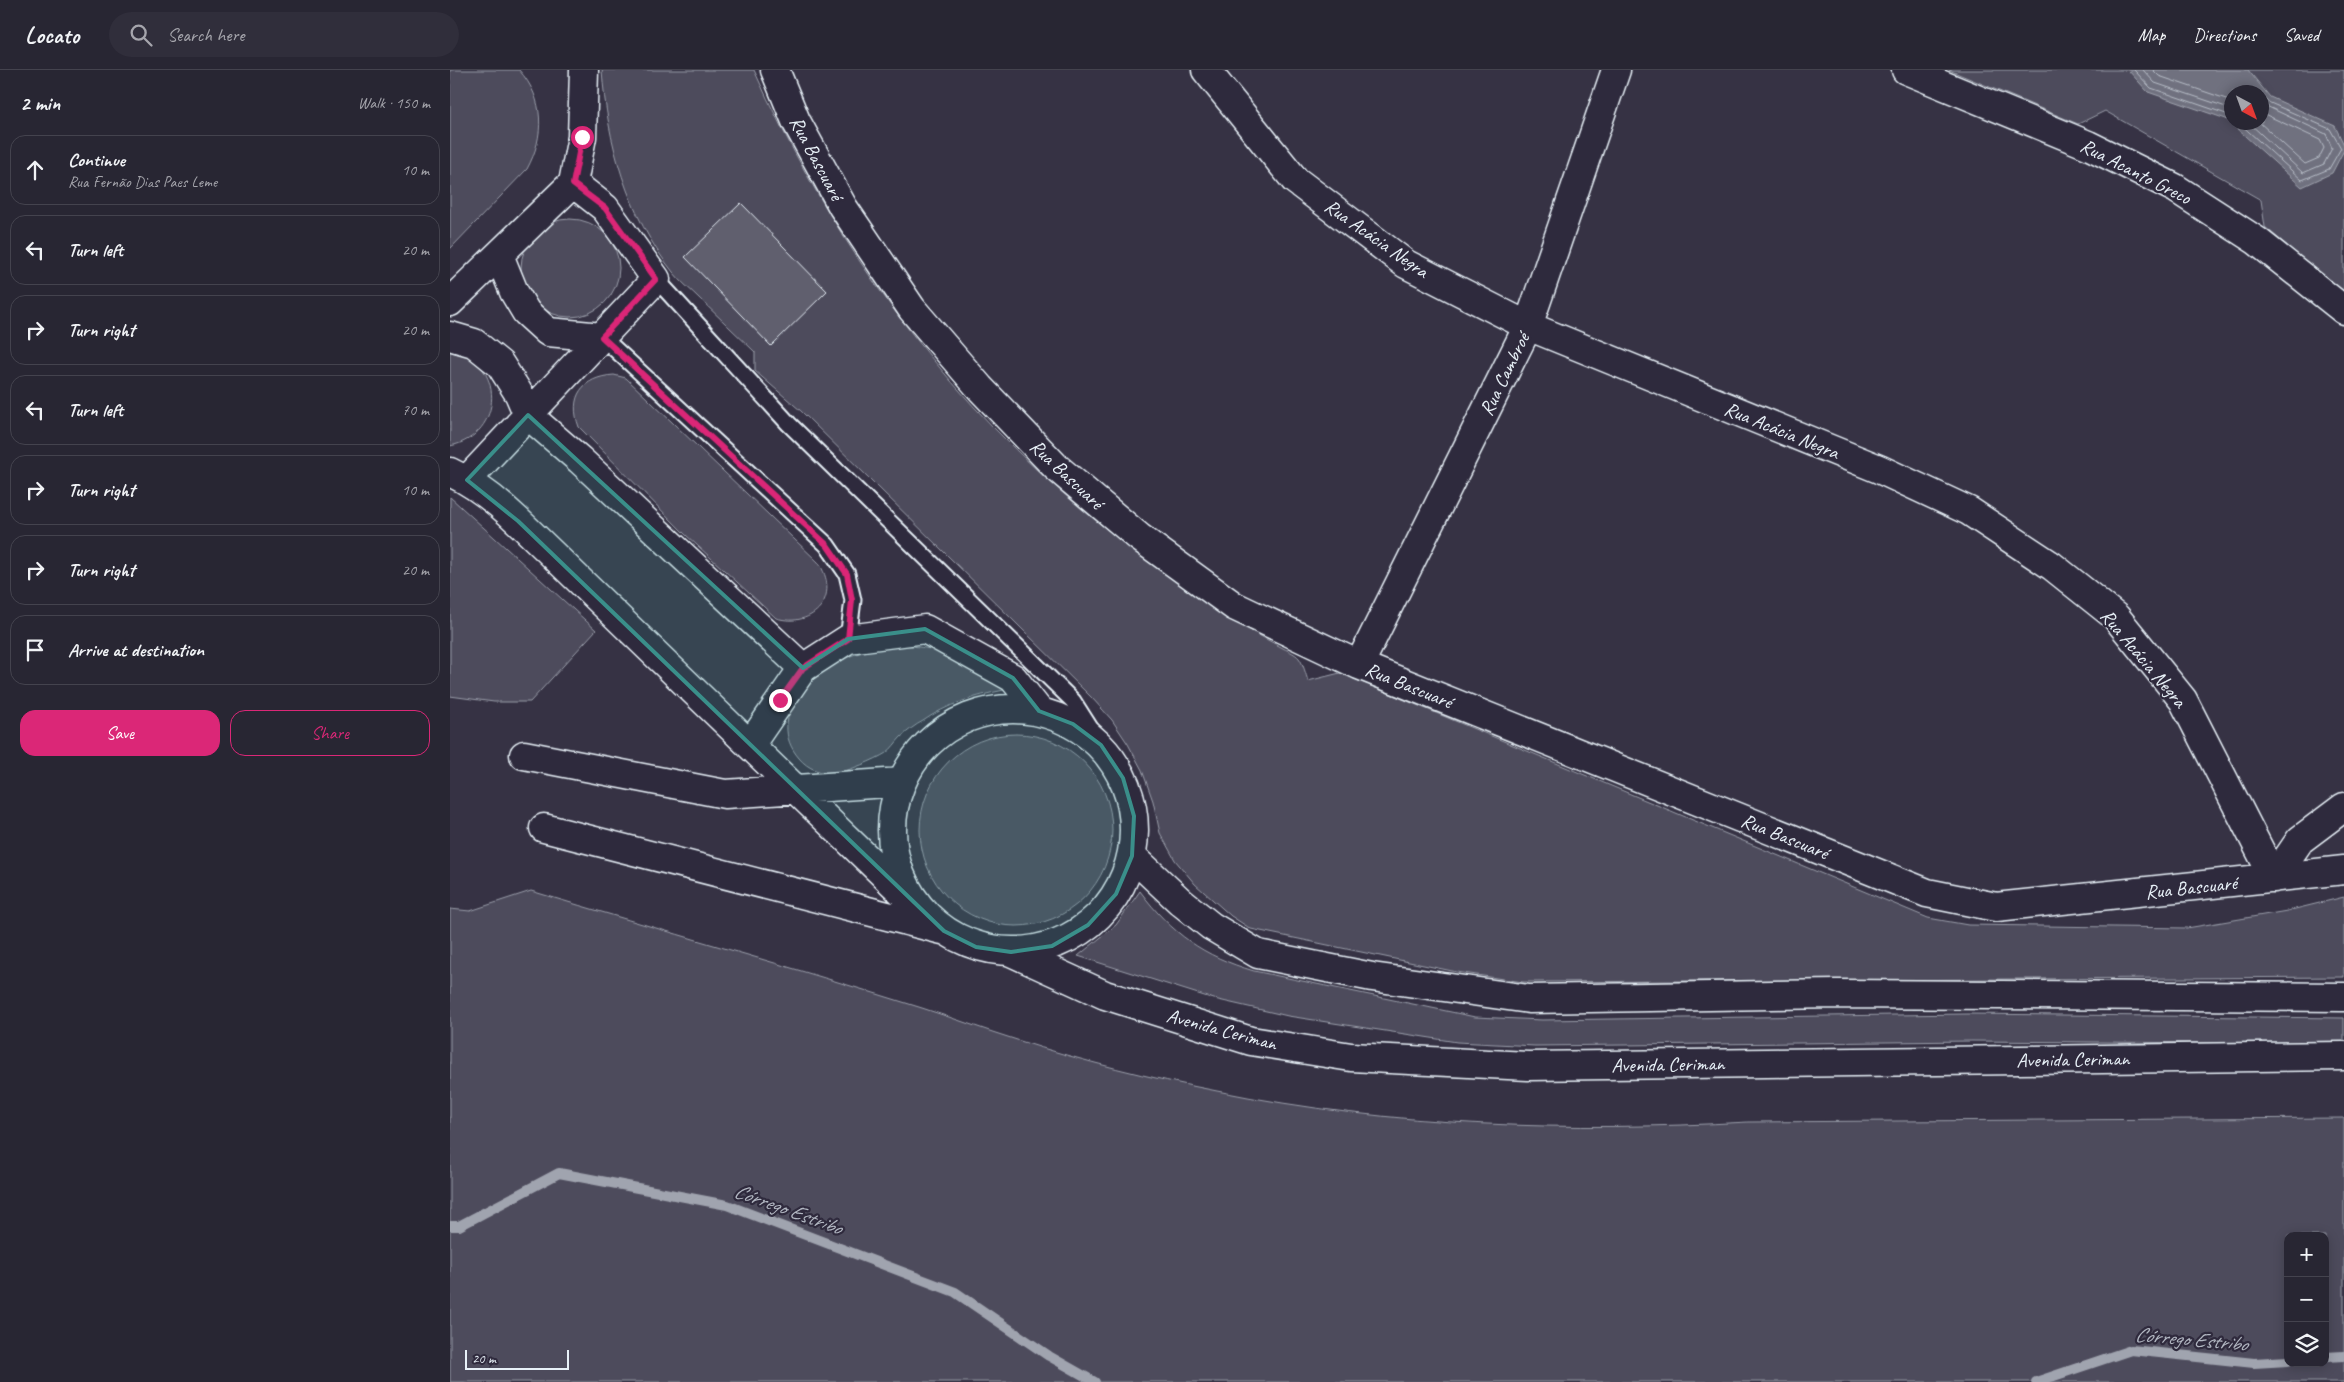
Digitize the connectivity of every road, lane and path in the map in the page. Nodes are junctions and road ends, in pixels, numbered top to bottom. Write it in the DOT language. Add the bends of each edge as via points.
graph roads {
  1 [pos="775,70"];
  2 [pos="1206,70"];
  3 [pos="1616,70"];
  4 [pos="1906,70"];
  5 [pos="582,71"];
  6 [pos="573,184"];
  7 [pos="499,255"];
  8 [pos="656,279"];
  9 [pos="450,302"];
  10 [pos="2344,310"];
  11 [pos="1528,326"];
  12 [pos="450,336"];
  13 [pos="602,337"];
  14 [pos="528,415"];
  15 [pos="459,476"];
  16 [pos="848,639"];
  17 [pos="1359,665"];
  18 [pos="803,668"];
  19 [pos="1039,711"];
  20 [pos="750,745"];
  21 [pos="1101,745"];
  22 [pos="524,755"];
  23 [pos="901,782"];
  24 [pos="796,788"];
  25 [pos="2344,808"];
  26 [pos="544,828"];
  27 [pos="1132,856"];
  28 [pos="2344,870"];
  29 [pos="2274,878"];
  30 [pos="935,923"];
  31 [pos="1010,952"];
  32 [pos="2344,996"];
  33 [pos="2344,1056"];
  1 -- 17 [label="street, Rua Bascuaré" via="796,121 843,207 912,309 980,388 1056,467 1139,537 1234,606"];
  2 -- 11 [label="street, Rua Acácia Negra" via="1295,180 1406,264"];
  3 -- 11 [label="street, Rua Cambroé"];
  4 -- 10 [label="street, Rua Acanto Greco" via="2088,145 2175,188 2257,241"];
  5 -- 6 [label="street" via="582,137"];
  6 -- 7 [label="street"];
  6 -- 8 [label="street" via="605,208"];
  7 -- 9 [label="street"];
  7 -- 13 [label="street" via="526,312 548,332"];
  8 -- 13 [label="street"];
  8 -- 21 [label="lane" via="789,424 1073,701"];
  11 -- 17 [label="street, Rua Cambroé"];
  11 -- 29 [label="street, Rua Acácia Negra" via="1879,470 1960,507 2052,566 2116,617 2183,700"];
  12 -- 14 [label="street" via="474,343 500,364"];
  13 -- 14 [label="street"];
  13 -- 16 [label="lane" via="827,545 847,574 852,600"];
  14 -- 15 [label="street"];
  14 -- 18 [label="street"];
  15 -- 20 [label="street" via="493,498 518,521"];
  16 -- 18 [label="street"];
  16 -- 19 [label="street" via="925,628 1012,678"];
  17 -- 29 [label="street, Rua Bascuaré" via="1928,893 1996,907"];
  18 -- 20 [label="street"];
  19 -- 21 [label="street" via="1073,724"];
  19 -- 23 [label="street" via="998,710 958,722 925,748"];
  20 -- 24 [label="street"];
  21 -- 27 [label="street" via="1124,778 1134,816"];
  22 -- 24 [label="street" via="725,794"];
  23 -- 24 [label="street"];
  23 -- 30 [label="street" via="891,829 900,875"];
  24 -- 30 [label="street"];
  25 -- 29 [label="street" via="2300,840"];
  26 -- 30 [label="street"];
  27 -- 31 [label="street" via="1116,894 1088,925 1052,946"];
  27 -- 32 [label="street" via="1211,926 1258,954 1372,977 1530,999 1837,994"];
  28 -- 29 [label="street, Rua Bascuaré"];
  30 -- 31 [label="street" via="976,947"];
  31 -- 33 [label="street, Avenida Ceriman" via="1105,995 1251,1041 1351,1057 1528,1066"];
}
